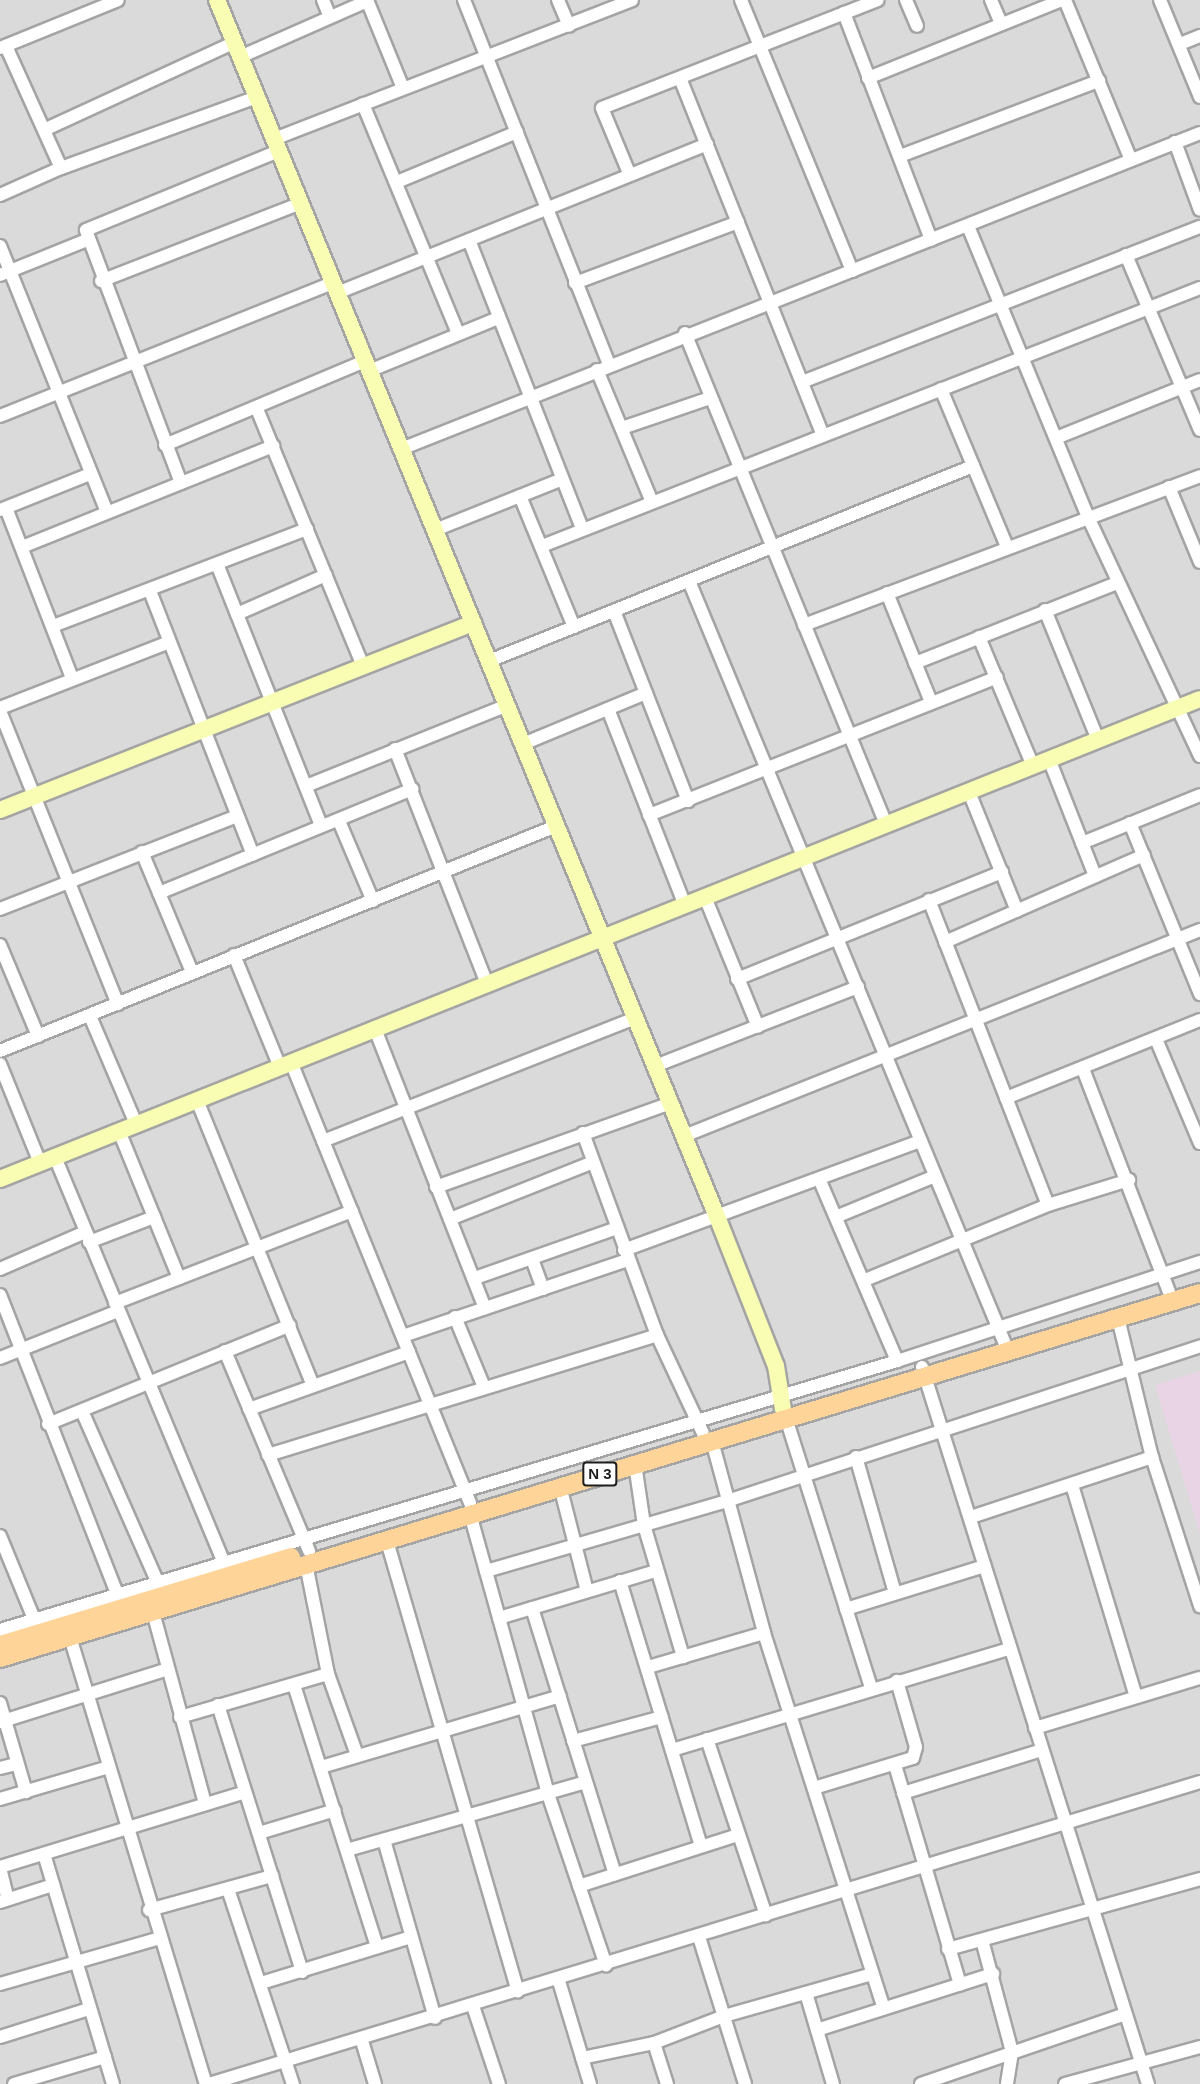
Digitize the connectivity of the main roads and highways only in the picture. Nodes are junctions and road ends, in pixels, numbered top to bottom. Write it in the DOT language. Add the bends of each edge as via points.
graph roads {
  1 [pos="1200,1282"];
  2 [pos="1200,1293"];
  3 [pos="924,1371"];
  4 [pos="704,1432"];
  5 [pos="468,1502"];
  6 [pos="307,1551"];
  7 [pos="0,1645"];
  8 [pos="0,1658"];
  1 -- 3 [label="main road, N 3" via="1002,1336"];
  2 -- 3 [label="main road, N 3"];
  3 -- 4 [label="main road, N 3"];
  4 -- 5 [label="main road, N 3"];
  4 -- 5 [label="main road, N 3" via="634,1464 561,1486"];
  5 -- 6 [label="main road, N 3"];
  5 -- 6 [label="main road, N 3" via="387,1540"];
  6 -- 7 [label="main road, N 3" via="226,1568 37,1626"];
  6 -- 8 [label="main road, N 3" via="153,1612"];
}
